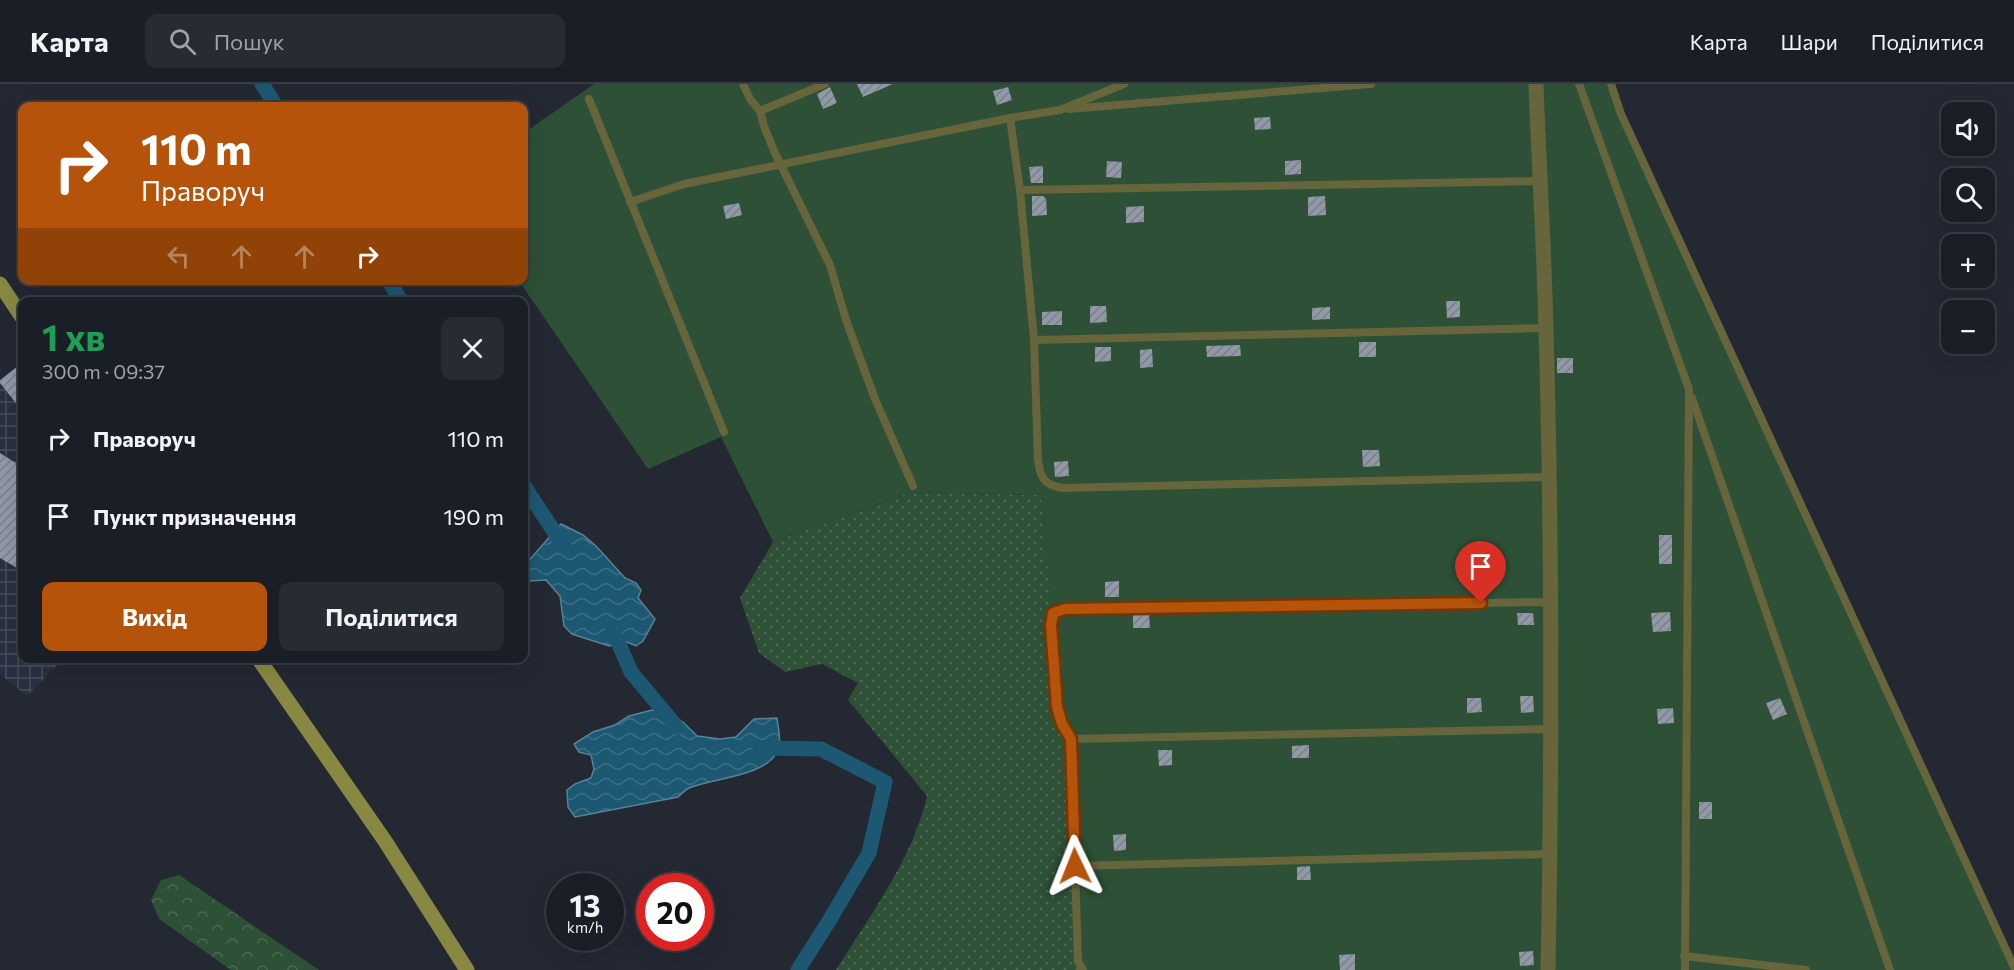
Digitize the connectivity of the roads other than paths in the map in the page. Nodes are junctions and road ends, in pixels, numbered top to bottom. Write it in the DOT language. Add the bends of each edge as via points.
graph roads {
  1 [pos="743,84"];
  2 [pos="825,84"];
  3 [pos="1124,84"];
  4 [pos="1371,84"];
  5 [pos="1536,84"];
  6 [pos="1579,84"];
  7 [pos="1611,84"];
  8 [pos="590,99"];
  9 [pos="1060,110"];
  10 [pos="760,111"];
  11 [pos="1011,118"];
  12 [pos="781,164"];
  13 [pos="1540,181"];
  14 [pos="1020,190"];
  15 [pos="630,202"];
  16 [pos="0,284"];
  17 [pos="18,310"];
  18 [pos="1546,328"];
  19 [pos="1034,340"];
  20 [pos="1689,389"];
  21 [pos="724,432"];
  22 [pos="1549,477"];
  23 [pos="913,486"];
  24 [pos="1550,602"];
  25 [pos="261,663"];
  26 [pos="1551,729"];
  27 [pos="1071,739"];
  28 [pos="1550,854"];
  29 [pos="1075,866"];
  30 [pos="1684,956"];
  31 [pos="2014,967"];
  32 [pos="467,970"];
  33 [pos="1083,970"];
  34 [pos="1548,970"];
  35 [pos="1685,970"];
  36 [pos="1806,970"];
  37 [pos="1890,970"];
  1 -- 10 [label="lane"];
  2 -- 10 [label="lane"];
  3 -- 9 [label="lane"];
  4 -- 9 [label="lane"];
  5 -- 13 [label="street"];
  6 -- 20 [label="lane"];
  7 -- 31 [label="lane" via="1621,114"];
  8 -- 15 [label="lane"];
  9 -- 11 [label="lane"];
  10 -- 12 [label="lane"];
  11 -- 12 [label="lane"];
  11 -- 14 [label="lane"];
  12 -- 15 [label="lane" via="684,184"];
  12 -- 23 [label="lane" via="830,265 875,399"];
  13 -- 14 [label="lane"];
  13 -- 18 [label="street"];
  14 -- 19 [label="lane"];
  15 -- 21 [label="lane"];
  16 -- 17 [label="main road"];
  18 -- 19 [label="lane"];
  18 -- 22 [label="street"];
  19 -- 22 [label="lane" via="1040,472 1044,481 1053,486"];
  20 -- 30 [label="lane"];
  20 -- 37 [label="lane"];
  22 -- 24 [label="street"];
  24 -- 26 [label="street"];
  24 -- 27 [label="lane" via="1059,610 1053,613 1051,625 1057,707"];
  25 -- 32 [label="main road" via="385,841"];
  26 -- 27 [label="lane"];
  26 -- 28 [label="street"];
  27 -- 29 [label="lane"];
  28 -- 29 [label="lane"];
  28 -- 34 [label="street"];
  29 -- 33 [label="lane" via="1078,961"];
  30 -- 35 [label="lane"];
  30 -- 36 [label="lane"];
}
